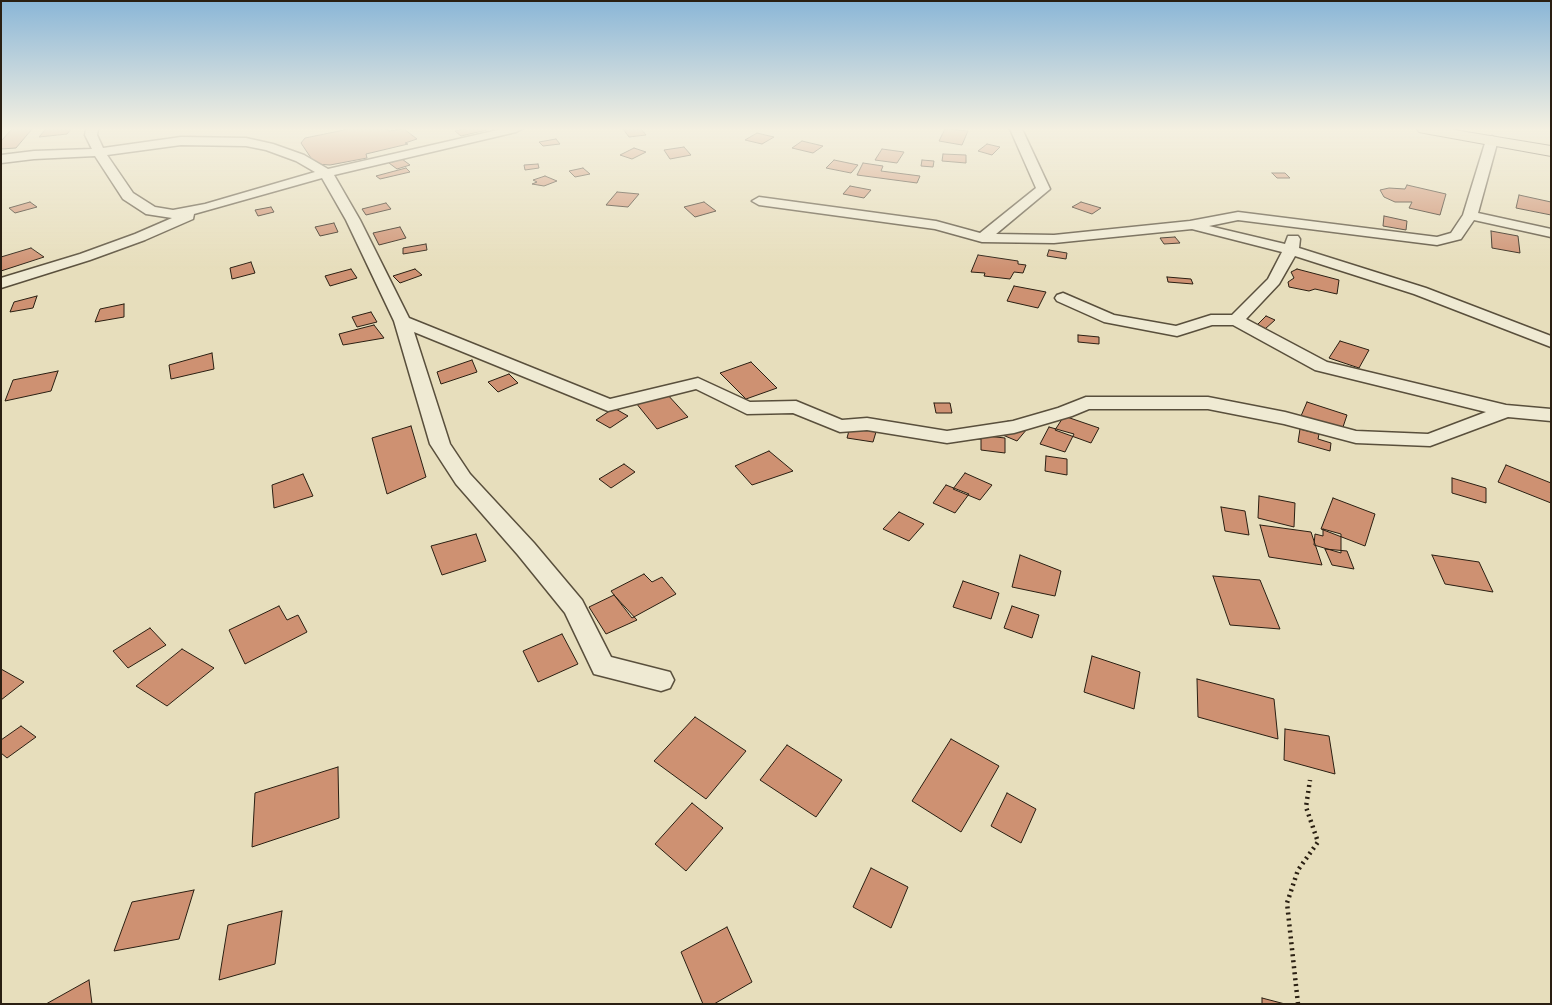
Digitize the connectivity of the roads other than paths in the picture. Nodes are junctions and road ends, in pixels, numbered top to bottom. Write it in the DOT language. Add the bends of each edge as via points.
graph roads {
  1 [pos="114,176"];
  2 [pos="316,176"];
  3 [pos="328,176"];
  4 [pos="1037,176"];
  5 [pos="1481,176"];
  6 [pos="759,201"];
  7 [pos="207,208"];
  8 [pos="1470,215"];
  9 [pos="1296,224"];
  10 [pos="1190,225"];
  11 [pos="1551,233"];
  12 [pos="982,238"];
  13 [pos="1291,250"];
  14 [pos="1,283"];
  15 [pos="1063,298"];
  16 [pos="1236,320"];
  17 [pos="402,321"];
  18 [pos="1551,342"];
  19 [pos="1506,411"];
  20 [pos="1551,415"];
  21 [pos="661,680"];
  1 -- 7 [label="street" via="128,196 151,212 173,214"];
  2 -- 7 [label="street"];
  3 -- 17 [label="street"];
  4 -- 12 [label="street" via="1043,189"];
  5 -- 8 [label="street"];
  6 -- 12 [label="street" via="936,225"];
  7 -- 14 [label="street" via="94,254"];
  8 -- 9 [label="street" via="1456,236 1437,241"];
  8 -- 11 [label="street"];
  9 -- 10 [label="street" via="1238,216"];
  9 -- 13 [label="street"];
  10 -- 12 [label="street" via="1054,239"];
  10 -- 13 [label="street"];
  13 -- 16 [label="street" via="1274,281"];
  13 -- 18 [label="street" via="1420,292"];
  15 -- 16 [label="street" via="1110,319 1177,331 1211,320"];
  16 -- 19 [label="street" via="1321,366"];
  17 -- 19 [label="street" via="608,405 698,383 747,408 796,407 840,426 867,424 947,437 1014,427 1086,403 1208,402 1356,437 1430,440"];
  17 -- 21 [label="street" via="440,444 463,479 574,607 603,666"];
  19 -- 20 [label="street"];
}
